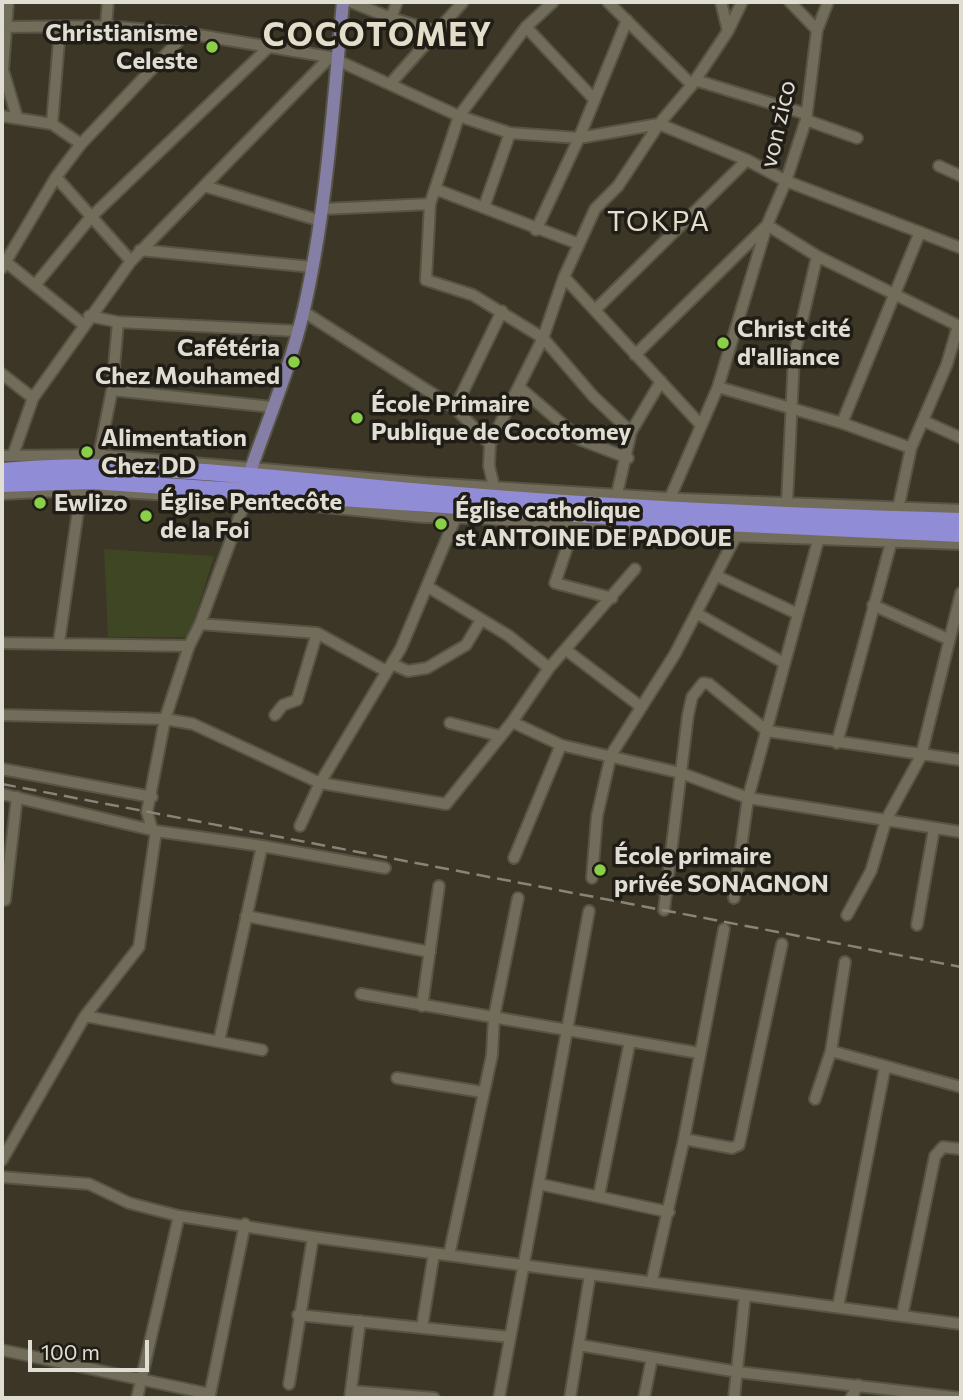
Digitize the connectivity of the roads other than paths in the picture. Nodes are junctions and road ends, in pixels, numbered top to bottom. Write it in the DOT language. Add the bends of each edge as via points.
graph roads {
  1 [pos="8,2"];
  2 [pos="108,2"];
  3 [pos="343,2"];
  4 [pos="351,2"];
  5 [pos="397,2"];
  6 [pos="463,2"];
  7 [pos="553,2"];
  8 [pos="608,2"];
  9 [pos="721,2"];
  10 [pos="742,2"];
  11 [pos="790,2"];
  12 [pos="828,2"];
  13 [pos="391,18"];
  14 [pos="626,20"];
  15 [pos="106,26"];
  16 [pos="4,27"];
  17 [pos="526,27"];
  18 [pos="60,29"];
  19 [pos="817,30"];
  20 [pos="728,31"];
  21 [pos="438,32"];
  22 [pos="186,33"];
  23 [pos="270,46"];
  24 [pos="334,59"];
  25 [pos="693,82"];
  26 [pos="390,84"];
  27 [pos="593,98"];
  28 [pos="2,116"];
  29 [pos="459,116"];
  30 [pos="18,117"];
  31 [pos="806,117"];
  32 [pos="52,124"];
  33 [pos="659,124"];
  34 [pos="510,133"];
  35 [pos="579,138"];
  36 [pos="857,138"];
  37 [pos="80,144"];
  38 [pos="747,160"];
  39 [pos="939,166"];
  40 [pos="961,176"];
  41 [pos="56,177"];
  42 [pos="786,181"];
  43 [pos="204,186"];
  44 [pos="435,189"];
  45 [pos="430,204"];
  46 [pos="484,207"];
  47 [pos="322,215"];
  48 [pos="91,217"];
  49 [pos="767,225"];
  50 [pos="536,230"];
  51 [pos="920,232"];
  52 [pos="579,244"];
  53 [pos="961,248"];
  54 [pos="140,250"];
  55 [pos="817,256"];
  56 [pos="131,261"];
  57 [pos="3,263"];
  58 [pos="312,267"];
  59 [pos="564,277"];
  60 [pos="36,284"];
  61 [pos="896,297"];
  62 [pos="595,310"];
  63 [pos="502,311"];
  64 [pos="304,312"];
  65 [pos="86,320"];
  66 [pos="118,322"];
  67 [pos="960,326"];
  68 [pos="298,331"];
  69 [pos="542,338"];
  70 [pos="635,355"];
  71 [pos="2,374"];
  72 [pos="661,381"];
  73 [pos="519,387"];
  74 [pos="718,387"];
  75 [pos="112,390"];
  76 [pos="33,398"];
  77 [pos="272,407"];
  78 [pos="455,408"];
  79 [pos="790,408"];
  80 [pos="924,421"];
  81 [pos="842,423"];
  82 [pos="700,424"];
  83 [pos="631,432"];
  84 [pos="961,438"];
  85 [pos="490,444"];
  86 [pos="911,449"];
  87 [pos="99,455"];
  88 [pos="8,456"];
  89 [pos="628,458"];
  90 [pos="2,471"];
  91 [pos="2,484"];
  92 [pos="249,484"];
  93 [pos="494,486"];
  94 [pos="81,490"];
  95 [pos="2,494"];
  96 [pos="617,494"];
  97 [pos="670,498"];
  98 [pos="787,503"];
  99 [pos="898,509"];
  100 [pos="961,510"];
  101 [pos="455,519"];
  102 [pos="961,521"];
  103 [pos="573,527"];
  104 [pos="961,534"];
  105 [pos="736,536"];
  106 [pos="818,541"];
  107 [pos="891,542"];
  108 [pos="961,544"];
  109 [pos="635,569"];
  110 [pos="717,576"];
  111 [pos="428,587"];
  112 [pos="961,593"];
  113 [pos="612,598"];
  114 [pos="873,606"];
  115 [pos="698,614"];
  116 [pos="798,614"];
  117 [pos="481,620"];
  118 [pos="200,624"];
  119 [pos="317,633"];
  120 [pos="948,639"];
  121 [pos="59,642"];
  122 [pos="2,643"];
  123 [pos="189,646"];
  124 [pos="566,650"];
  125 [pos="784,663"];
  126 [pos="549,668"];
  127 [pos="386,671"];
  128 [pos="640,706"];
  129 [pos="2,715"];
  130 [pos="275,715"];
  131 [pos="164,719"];
  132 [pos="512,722"];
  133 [pos="450,723"];
  134 [pos="767,731"];
  135 [pos="500,736"];
  136 [pos="837,743"];
  137 [pos="561,745"];
  138 [pos="611,755"];
  139 [pos="921,756"];
  140 [pos="961,760"];
  141 [pos="2,769"];
  142 [pos="681,773"];
  143 [pos="320,783"];
  144 [pos="2,794"];
  145 [pos="17,797"];
  146 [pos="152,797"];
  147 [pos="748,798"];
  148 [pos="886,820"];
  149 [pos="300,825"];
  150 [pos="934,829"];
  151 [pos="154,830"];
  152 [pos="961,832"];
  153 [pos="262,846"];
  154 [pos="514,858"];
  155 [pos="385,868"];
  156 [pos="592,878"];
  157 [pos="439,886"];
  158 [pos="2,898"];
  159 [pos="518,898"];
  160 [pos="734,898"];
  161 [pos="664,910"];
  162 [pos="589,911"];
  163 [pos="847,915"];
  164 [pos="246,916"];
  165 [pos="917,925"];
  166 [pos="724,929"];
  167 [pos="782,944"];
  168 [pos="430,952"];
  169 [pos="845,962"];
  170 [pos="361,994"];
  171 [pos="422,1006"];
  172 [pos="85,1016"];
  173 [pos="494,1017"];
  174 [pos="564,1032"];
  175 [pos="219,1041"];
  176 [pos="630,1041"];
  177 [pos="262,1050"];
  178 [pos="831,1051"];
  179 [pos="699,1053"];
  180 [pos="885,1067"];
  181 [pos="397,1078"];
  182 [pos="961,1087"];
  183 [pos="482,1092"];
  184 [pos="816,1099"];
  185 [pos="684,1139"];
  186 [pos="961,1149"];
  187 [pos="2,1160"];
  188 [pos="2,1177"];
  189 [pos="539,1184"];
  190 [pos="599,1195"];
  191 [pos="669,1212"];
  192 [pos="179,1216"];
  193 [pos="245,1224"];
  194 [pos="313,1237"];
  195 [pos="434,1253"];
  196 [pos="449,1255"];
  197 [pos="522,1264"];
  198 [pos="590,1276"];
  199 [pos="652,1280"];
  200 [pos="746,1295"];
  201 [pos="838,1307"];
  202 [pos="299,1315"];
  203 [pos="902,1316"];
  204 [pos="360,1321"];
  205 [pos="961,1324"];
  206 [pos="422,1327"];
  207 [pos="510,1337"];
  208 [pos="579,1345"];
  209 [pos="2,1351"];
  210 [pos="652,1358"];
  211 [pos="738,1372"];
  212 [pos="143,1381"];
  213 [pos="289,1384"];
  214 [pos="859,1385"];
  215 [pos="350,1394"];
  216 [pos="920,1395"];
  217 [pos="137,1398"];
  218 [pos="434,1398"];
  219 [pos="499,1398"];
  220 [pos="569,1398"];
  221 [pos="643,1398"];
  222 [pos="734,1398"];
  223 [pos="851,1398"];
  224 [pos="961,1398"];
  1 -- 16 [label="street"];
  2 -- 15 [label="street"];
  3 -- 24 [label="main road"];
  4 -- 13 [label="street"];
  5 -- 13 [label="street"];
  6 -- 21 [label="street"];
  7 -- 17 [label="street"];
  8 -- 14 [label="street"];
  9 -- 20 [label="street"];
  10 -- 20 [label="street"];
  11 -- 19 [label="street"];
  12 -- 19 [label="street, von zico"];
  13 -- 21 [label="street"];
  14 -- 25 [label="street"];
  14 -- 27 [label="street"];
  15 -- 18 [label="street"];
  15 -- 22 [label="street"];
  16 -- 18 [label="street"];
  16 -- 30 [label="street" via="3,70"];
  17 -- 27 [label="street"];
  17 -- 29 [label="street"];
  18 -- 32 [label="street"];
  19 -- 31 [label="street, von zico"];
  20 -- 25 [label="street"];
  21 -- 26 [label="street"];
  22 -- 23 [label="street"];
  22 -- 37 [label="street"];
  23 -- 24 [label="street"];
  23 -- 48 [label="street"];
  24 -- 26 [label="street"];
  24 -- 43 [label="street"];
  24 -- 47 [label="main road"];
  25 -- 31 [label="street"];
  25 -- 33 [label="street"];
  26 -- 29 [label="street"];
  27 -- 35 [label="street"];
  28 -- 30 [label="street"];
  29 -- 34 [label="street"];
  29 -- 44 [label="street"];
  30 -- 32 [label="street"];
  31 -- 36 [label="street"];
  31 -- 42 [label="street, von zico"];
  32 -- 37 [label="street"];
  33 -- 35 [label="street"];
  33 -- 38 [label="street"];
  33 -- 52 [label="street" via="618,186 595,209"];
  34 -- 35 [label="street"];
  34 -- 46 [label="street"];
  35 -- 50 [label="street"];
  37 -- 41 [label="street"];
  38 -- 42 [label="street"];
  38 -- 62 [label="street"];
  39 -- 40 [label="street"];
  41 -- 48 [label="street"];
  41 -- 57 [label="street"];
  42 -- 49 [label="street, von zico"];
  42 -- 51 [label="street"];
  43 -- 47 [label="street"];
  43 -- 54 [label="street"];
  44 -- 45 [label="street"];
  44 -- 46 [label="street"];
  45 -- 47 [label="street"];
  45 -- 63 [label="street" via="426,280 474,295"];
  46 -- 50 [label="street"];
  47 -- 58 [label="main road"];
  48 -- 56 [label="street"];
  48 -- 60 [label="street"];
  49 -- 55 [label="street"];
  49 -- 70 [label="street"];
  49 -- 74 [label="street, von zico"];
  50 -- 52 [label="street"];
  51 -- 53 [label="street"];
  51 -- 61 [label="street"];
  52 -- 59 [label="street"];
  54 -- 56 [label="street"];
  54 -- 58 [label="street"];
  55 -- 61 [label="street"];
  55 -- 79 [label="street" via="798,330"];
  56 -- 65 [label="street"];
  57 -- 60 [label="street"];
  58 -- 64 [label="main road"];
  59 -- 62 [label="street"];
  59 -- 69 [label="street"];
  60 -- 65 [label="street"];
  61 -- 67 [label="street"];
  61 -- 81 [label="street"];
  62 -- 70 [label="street"];
  63 -- 69 [label="street"];
  63 -- 78 [label="street"];
  64 -- 68 [label="main road"];
  64 -- 78 [label="street"];
  65 -- 66 [label="street"];
  65 -- 76 [label="street"];
  66 -- 68 [label="street"];
  66 -- 75 [label="street"];
  67 -- 80 [label="street"];
  68 -- 77 [label="main road"];
  69 -- 73 [label="street"];
  69 -- 83 [label="street"];
  70 -- 72 [label="street"];
  71 -- 76 [label="street"];
  72 -- 82 [label="street"];
  72 -- 83 [label="street"];
  73 -- 85 [label="street"];
  73 -- 89 [label="street" via="581,440"];
  74 -- 79 [label="street"];
  74 -- 82 [label="street, von zico"];
  75 -- 77 [label="street"];
  75 -- 87 [label="street"];
  76 -- 88 [label="street"];
  77 -- 92 [label="main road"];
  78 -- 85 [label="street"];
  79 -- 81 [label="street"];
  79 -- 98 [label="street"];
  80 -- 84 [label="street"];
  80 -- 86 [label="street"];
  81 -- 86 [label="street"];
  82 -- 97 [label="street, von zico"];
  83 -- 89 [label="street"];
  85 -- 93 [label="street"];
  86 -- 99 [label="street"];
  87 -- 88 [label="street"];
  87 -- 92 [label="street"];
  89 -- 96 [label="street"];
  90 -- 92 [label="highway" via="94,467"];
  91 -- 92 [label="highway"];
  92 -- 93 [label="street"];
  92 -- 94 [label="street"];
  92 -- 101 [label="street"];
  92 -- 102 [label="highway"];
  92 -- 104 [label="highway" via="680,521"];
  92 -- 118 [label="street"];
  93 -- 96 [label="street"];
  94 -- 95 [label="street"];
  94 -- 121 [label="street"];
  96 -- 97 [label="street"];
  97 -- 98 [label="street"];
  98 -- 99 [label="street"];
  99 -- 100 [label="street"];
  101 -- 103 [label="street"];
  101 -- 111 [label="street"];
  103 -- 105 [label="street"];
  103 -- 113 [label="street" via="555,583"];
  105 -- 106 [label="street"];
  105 -- 110 [label="street"];
  106 -- 107 [label="street"];
  106 -- 116 [label="street"];
  107 -- 108 [label="street"];
  107 -- 114 [label="street"];
  109 -- 113 [label="street"];
  110 -- 115 [label="street"];
  110 -- 116 [label="street"];
  111 -- 117 [label="street"];
  111 -- 127 [label="street"];
  112 -- 120 [label="street"];
  113 -- 124 [label="street"];
  114 -- 120 [label="street"];
  114 -- 136 [label="street"];
  115 -- 125 [label="street"];
  115 -- 128 [label="street"];
  116 -- 125 [label="street"];
  117 -- 126 [label="street"];
  117 -- 127 [label="street" via="466,645 427,668 408,671 391,664"];
  118 -- 119 [label="street"];
  118 -- 123 [label="street"];
  119 -- 127 [label="street"];
  119 -- 130 [label="street" via="298,700"];
  120 -- 139 [label="street"];
  121 -- 122 [label="street"];
  121 -- 123 [label="street"];
  123 -- 131 [label="street"];
  124 -- 126 [label="street"];
  124 -- 128 [label="street"];
  125 -- 134 [label="street"];
  126 -- 132 [label="street"];
  127 -- 143 [label="street"];
  128 -- 138 [label="street"];
  129 -- 131 [label="street"];
  131 -- 143 [label="street" via="193,724"];
  131 -- 146 [label="street"];
  132 -- 135 [label="street"];
  132 -- 137 [label="street"];
  133 -- 135 [label="street"];
  134 -- 136 [label="street"];
  134 -- 142 [label="street" via="703,683 692,697"];
  134 -- 147 [label="street"];
  135 -- 143 [label="street" via="446,804"];
  136 -- 139 [label="street"];
  137 -- 138 [label="street"];
  137 -- 154 [label="street"];
  138 -- 142 [label="street"];
  138 -- 156 [label="street" via="597,817"];
  139 -- 140 [label="street"];
  139 -- 148 [label="street"];
  141 -- 146 [label="street"];
  142 -- 147 [label="street"];
  142 -- 161 [label="street"];
  143 -- 149 [label="street"];
  144 -- 145 [label="street"];
  145 -- 151 [label="street"];
  145 -- 158 [label="street" via="5,900"];
  146 -- 151 [label="street" via="147,812"];
  147 -- 148 [label="street"];
  147 -- 160 [label="street"];
  148 -- 150 [label="street"];
  148 -- 163 [label="street" via="871,871"];
  150 -- 152 [label="street"];
  150 -- 165 [label="street"];
  151 -- 153 [label="street"];
  151 -- 172 [label="street" via="141,940"];
  153 -- 155 [label="street"];
  153 -- 164 [label="street"];
  157 -- 168 [label="street"];
  159 -- 173 [label="street"];
  162 -- 174 [label="street"];
  164 -- 168 [label="street"];
  164 -- 175 [label="street"];
  166 -- 179 [label="street"];
  167 -- 185 [label="street" via="739,1145 732,1148"];
  168 -- 171 [label="street"];
  169 -- 178 [label="street"];
  170 -- 171 [label="street"];
  171 -- 173 [label="street"];
  172 -- 175 [label="street"];
  172 -- 187 [label="street"];
  173 -- 174 [label="street"];
  173 -- 183 [label="street" via="492,1055"];
  174 -- 176 [label="street"];
  174 -- 189 [label="street"];
  175 -- 177 [label="street"];
  176 -- 179 [label="street"];
  176 -- 190 [label="street"];
  178 -- 180 [label="street"];
  178 -- 184 [label="street"];
  179 -- 185 [label="street"];
  180 -- 182 [label="street"];
  180 -- 201 [label="street"];
  181 -- 183 [label="street"];
  183 -- 196 [label="street"];
  185 -- 191 [label="street"];
  186 -- 203 [label="street" via="943,1147 935,1156"];
  188 -- 192 [label="street" via="89,1184 129,1203"];
  189 -- 190 [label="street"];
  189 -- 197 [label="street"];
  190 -- 191 [label="street"];
  191 -- 199 [label="street"];
  192 -- 193 [label="street"];
  192 -- 212 [label="street"];
  193 -- 194 [label="street"];
  193 -- 212 [label="street" via="210,1394"];
  194 -- 195 [label="street"];
  194 -- 202 [label="street"];
  195 -- 196 [label="street"];
  195 -- 206 [label="street"];
  196 -- 197 [label="street"];
  197 -- 198 [label="street"];
  197 -- 207 [label="street"];
  198 -- 199 [label="street"];
  198 -- 208 [label="street"];
  199 -- 200 [label="street"];
  200 -- 201 [label="street"];
  200 -- 211 [label="street"];
  201 -- 203 [label="street"];
  202 -- 204 [label="street"];
  202 -- 213 [label="street"];
  203 -- 205 [label="street"];
  204 -- 206 [label="street"];
  204 -- 215 [label="street"];
  206 -- 207 [label="street"];
  207 -- 219 [label="street"];
  208 -- 210 [label="street"];
  208 -- 220 [label="street"];
  209 -- 212 [label="street"];
  210 -- 211 [label="street"];
  210 -- 221 [label="street"];
  211 -- 214 [label="street"];
  211 -- 222 [label="street"];
  212 -- 217 [label="street"];
  214 -- 216 [label="street"];
  214 -- 223 [label="street"];
  215 -- 218 [label="street"];
  216 -- 224 [label="street"];
}
